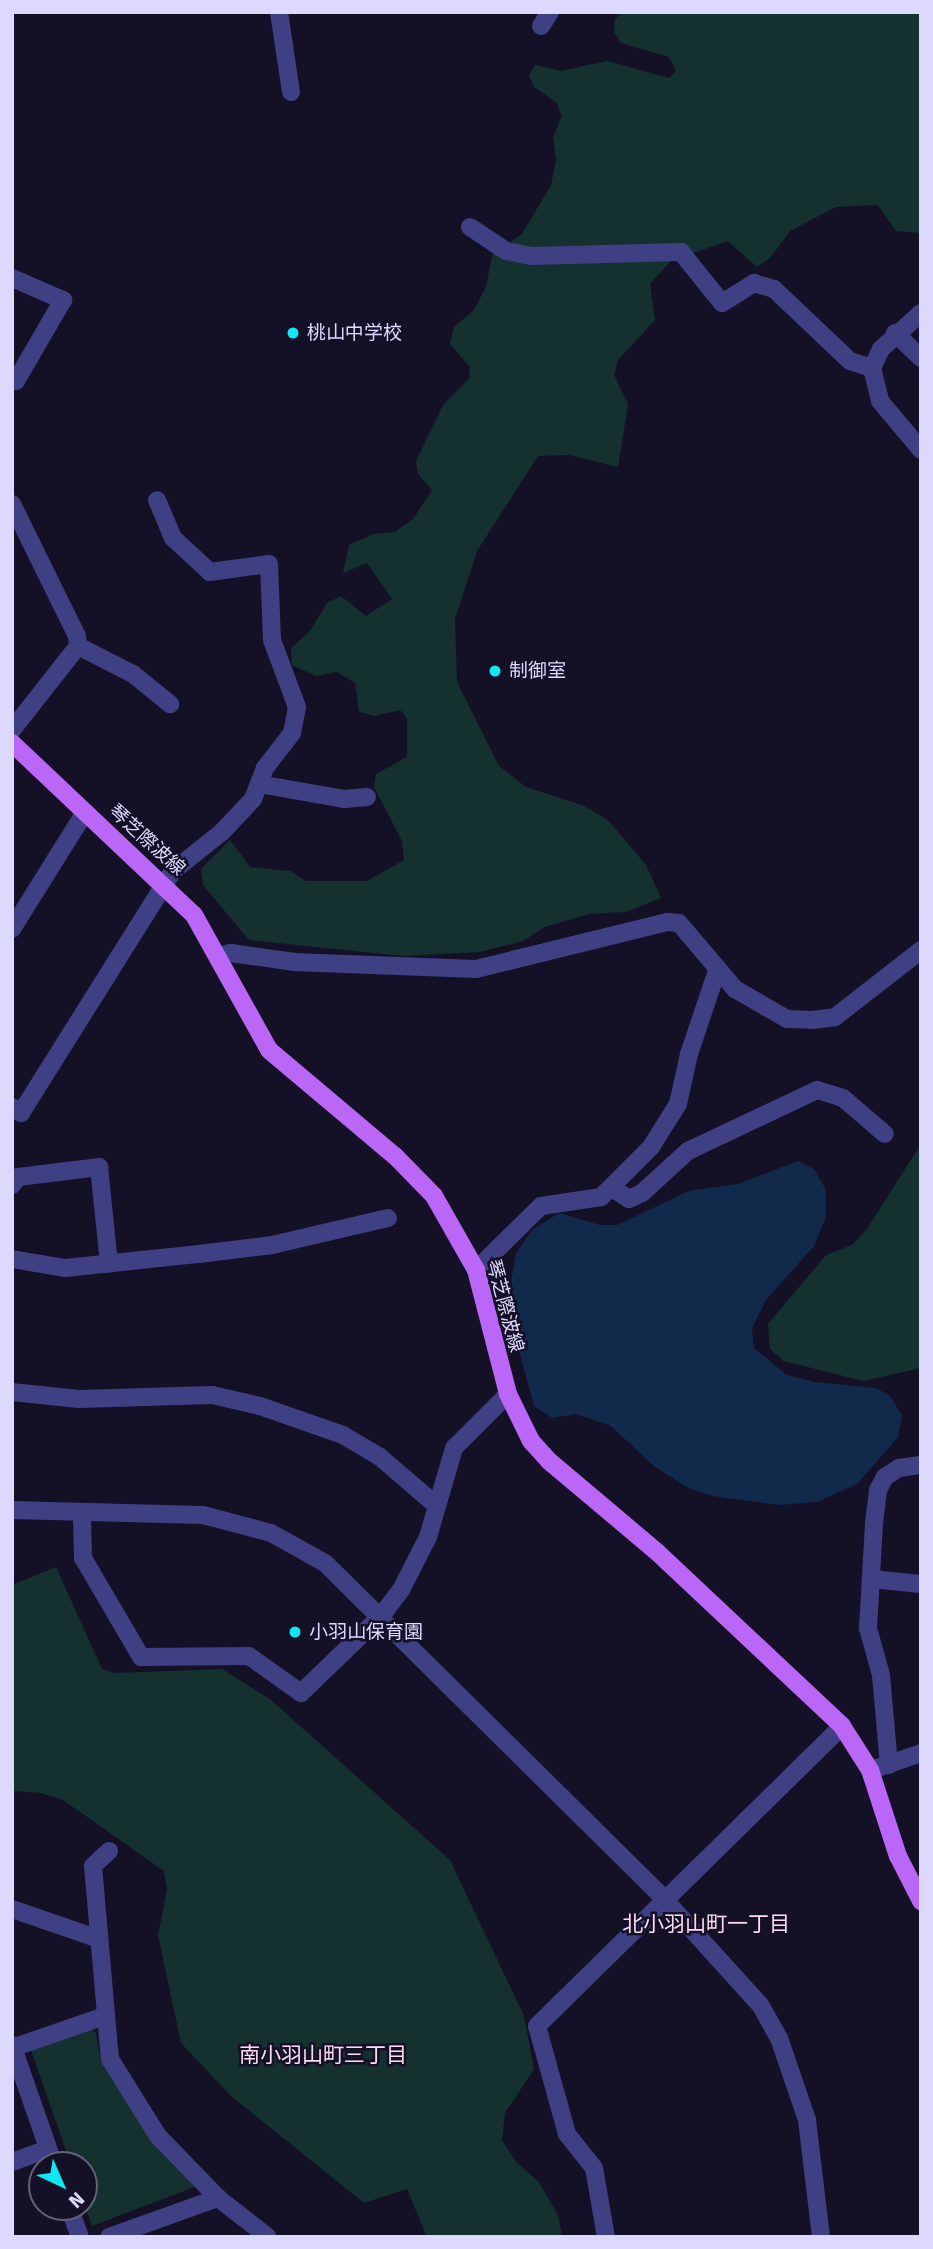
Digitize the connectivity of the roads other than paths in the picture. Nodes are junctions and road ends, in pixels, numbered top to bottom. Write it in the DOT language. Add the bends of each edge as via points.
graph roads {
  1 [pos="279,12"];
  2 [pos="291,92"];
  3 [pos="470,227"];
  4 [pos="12,278"];
  5 [pos="921,313"];
  6 [pos="895,333"];
  7 [pos="921,358"];
  8 [pos="872,369"];
  9 [pos="14,385"];
  10 [pos="921,450"];
  11 [pos="157,500"];
  12 [pos="12,504"];
  13 [pos="78,646"];
  14 [pos="170,704"];
  15 [pos="12,730"];
  16 [pos="12,743"];
  17 [pos="259,784"];
  18 [pos="367,797"];
  19 [pos="85,812"];
  20 [pos="164,883"];
  21 [pos="12,929"];
  22 [pos="921,950"];
  23 [pos="219,956"];
  24 [pos="718,971"];
  25 [pos="12,1107"];
  26 [pos="885,1134"];
  27 [pos="12,1185"];
  28 [pos="612,1188"];
  29 [pos="388,1218"];
  30 [pos="12,1259"];
  31 [pos="109,1263"];
  32 [pos="476,1270"];
  33 [pos="12,1392"];
  34 [pos="508,1394"];
  35 [pos="921,1465"];
  36 [pos="437,1506"];
  37 [pos="12,1510"];
  38 [pos="82,1515"];
  39 [pos="871,1579"];
  40 [pos="921,1584"];
  41 [pos="382,1615"];
  42 [pos="842,1726"];
  43 [pos="921,1753"];
  44 [pos="888,1765"];
  45 [pos="870,1770"];
  46 [pos="108,1851"];
  47 [pos="665,1900"];
  48 [pos="921,1901"];
  49 [pos="12,1909"];
  50 [pos="99,1939"];
  51 [pos="105,2016"];
  52 [pos="13,2047"];
  53 [pos="49,2151"];
  54 [pos="218,2198"];
  55 [pos="109,2237"];
  56 [pos="268,2237"];
  57 [pos="606,2237"];
  58 [pos="821,2237"];
  1 -- 2 [label="street"];
  3 -- 8 [label="street" via="506,251 532,257 681,251 722,303 754,283 774,289 850,361"];
  4 -- 9 [label="street" via="63,300"];
  5 -- 6 [label="street"];
  6 -- 7 [label="street"];
  6 -- 8 [label="street"];
  8 -- 10 [label="street" via="880,401"];
  11 -- 17 [label="street" via="173,538 210,572 269,564 272,640 297,707 288,742 272,756"];
  12 -- 13 [label="street"];
  13 -- 14 [label="street" via="133,674"];
  13 -- 15 [label="street"];
  16 -- 19 [label="main road, 琴芝際波線"];
  17 -- 18 [label="street" via="344,799"];
  17 -- 20 [label="street" via="239,814"];
  19 -- 20 [label="main road, 琴芝際波線"];
  19 -- 21 [label="street"];
  20 -- 23 [label="main road, 琴芝際波線" via="194,915"];
  20 -- 25 [label="street" via="21,1113"];
  22 -- 24 [label="street" via="835,1017 787,1018 735,989"];
  23 -- 24 [label="street" via="231,953 294,962 476,969 667,922 679,923"];
  23 -- 32 [label="main road, 琴芝際波線" via="269,1050 422,1182 454,1223"];
  24 -- 28 [label="street" via="689,1054 678,1104 651,1147"];
  26 -- 28 [label="street" via="843,1098 817,1090 688,1151 642,1193 629,1199"];
  27 -- 31 [label="street" via="18,1177 99,1167"];
  28 -- 32 [label="street" via="601,1197 541,1206"];
  29 -- 31 [label="street" via="272,1245"];
  30 -- 31 [label="street" via="65,1268"];
  32 -- 34 [label="main road, 琴芝際波線"];
  33 -- 36 [label="street" via="79,1399 212,1395 260,1406 343,1435 380,1457"];
  34 -- 36 [label="street" via="454,1448"];
  34 -- 42 [label="main road, 琴芝際波線" via="518,1420 549,1461 657,1552"];
  35 -- 39 [label="street" via="899,1468 885,1477 878,1490"];
  36 -- 41 [label="street" via="415,1564"];
  37 -- 38 [label="street"];
  38 -- 41 [label="street" via="171,1513 236,1522 302,1548"];
  38 -- 41 [label="street" via="83,1558 141,1657 248,1656 301,1693"];
  39 -- 40 [label="street"];
  39 -- 44 [label="street" via="868,1628 881,1675"];
  41 -- 47 [label="street"];
  42 -- 45 [label="main road, 琴芝際波線"];
  42 -- 47 [label="street"];
  43 -- 44 [label="street"];
  44 -- 45 [label="street"];
  45 -- 48 [label="main road, 琴芝際波線" via="898,1856"];
  46 -- 50 [label="street" via="93,1866"];
  47 -- 57 [label="street" via="537,2026 567,2134 594,2168"];
  47 -- 58 [label="street" via="743,1982 779,2038 807,2120"];
  49 -- 50 [label="street"];
  50 -- 51 [label="street"];
  51 -- 52 [label="street"];
  51 -- 54 [label="street" via="110,2059 130,2096 158,2136"];
  52 -- 53 [label="street"];
  54 -- 55 [label="street"];
  54 -- 56 [label="street"];
}
